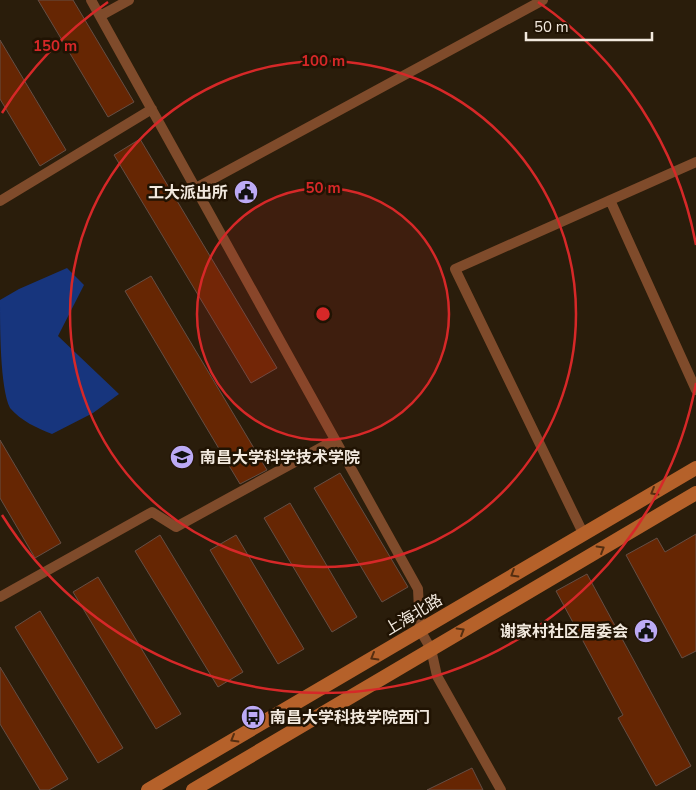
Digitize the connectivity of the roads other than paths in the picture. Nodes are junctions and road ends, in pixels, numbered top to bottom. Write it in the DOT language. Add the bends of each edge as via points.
graph roads {
  1 [pos="91,0"];
  2 [pos="129,0"];
  3 [pos="543,0"];
  4 [pos="100,16"];
  5 [pos="152,109"];
  6 [pos="696,162"];
  7 [pos="196,188"];
  8 [pos="610,200"];
  9 [pos="0,201"];
  10 [pos="696,390"];
  11 [pos="335,440"];
  12 [pos="696,468"];
  13 [pos="696,493"];
  14 [pos="583,533"];
  15 [pos="0,596"];
  16 [pos="420,630"];
  17 [pos="431,649"];
  18 [pos="148,790"];
  19 [pos="193,790"];
  20 [pos="501,790"];
  1 -- 4 [label="lane"];
  2 -- 4 [label="lane"];
  3 -- 7 [label="lane"];
  4 -- 5 [label="lane"];
  5 -- 7 [label="lane"];
  5 -- 9 [label="lane"];
  6 -- 8 [label="lane"];
  7 -- 11 [label="lane"];
  8 -- 10 [label="lane"];
  8 -- 14 [label="lane" via="455,269"];
  11 -- 15 [label="lane" via="176,526 152,512"];
  11 -- 16 [label="lane" via="418,589"];
  12 -- 14 [label="main road, 上海北路, one-way"];
  17 -- 13 [label="main road, one-way"];
  14 -- 16 [label="main road, 上海北路, one-way"];
  16 -- 17 [label="lane"];
  16 -- 18 [label="main road, 上海北路, one-way"];
  17 -- 19 [label="main road"];
  17 -- 20 [label="lane" via="437,676"];
}
